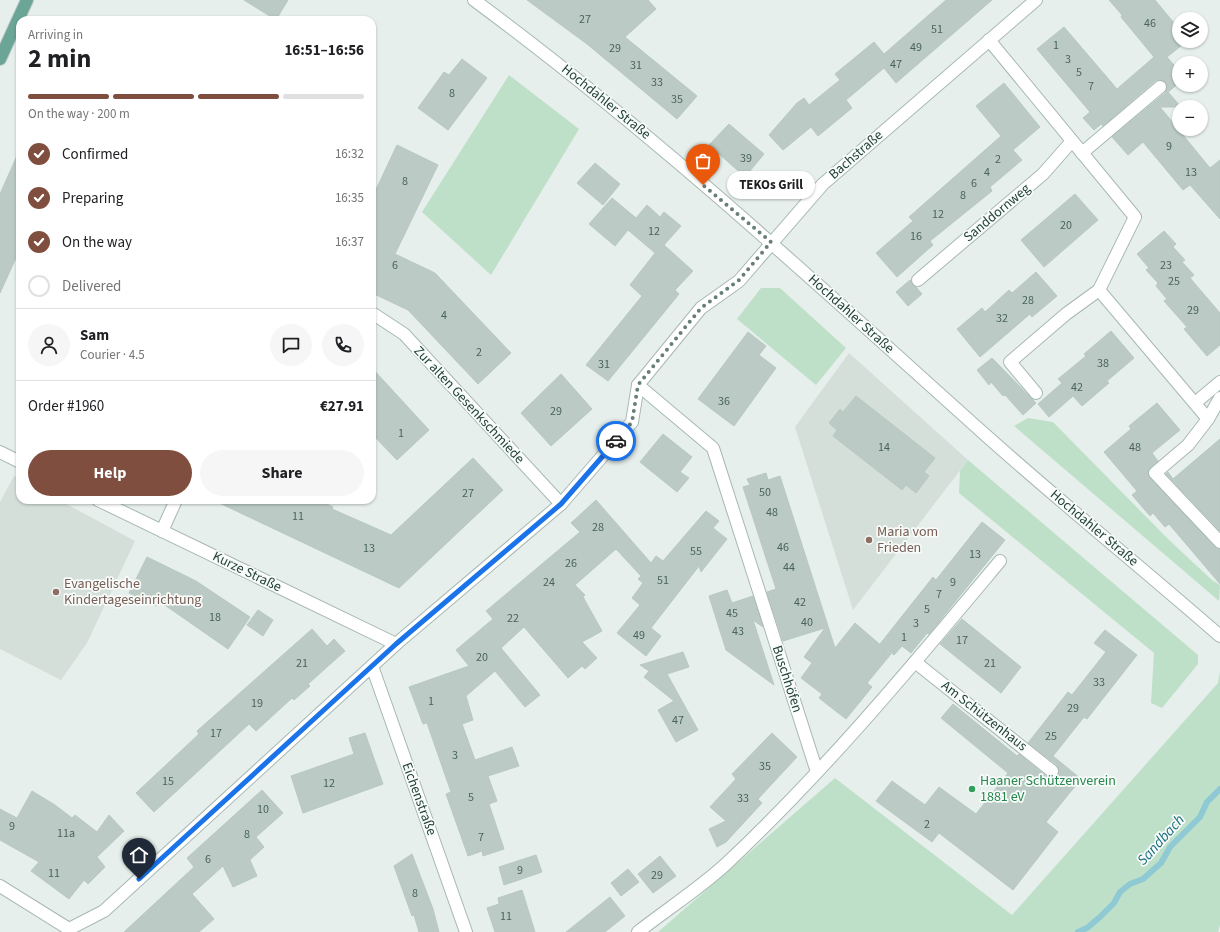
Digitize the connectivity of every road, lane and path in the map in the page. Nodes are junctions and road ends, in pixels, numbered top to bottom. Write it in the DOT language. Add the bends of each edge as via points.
graph roads {
  1 [pos="27,0"];
  2 [pos="474,0"];
  3 [pos="1036,0"];
  4 [pos="20,16"];
  5 [pos="16,24"];
  6 [pos="989,40"];
  7 [pos="0,59"];
  8 [pos="1160,87"];
  9 [pos="1072,141"];
  10 [pos="1082,153"];
  11 [pos="771,242"];
  12 [pos="918,280"];
  13 [pos="1098,290"];
  14 [pos="376,316"];
  15 [pos="1220,382"];
  16 [pos="638,385"];
  17 [pos="1036,393"];
  18 [pos="1220,398"];
  19 [pos="1194,403"];
  20 [pos="1208,419"];
  21 [pos="0,452"];
  22 [pos="16,460"];
  23 [pos="106,504"];
  24 [pos="174,504"];
  25 [pos="561,504"];
  26 [pos="162,531"];
  27 [pos="1220,542"];
  28 [pos="1000,561"];
  29 [pos="1220,636"];
  30 [pos="396,644"];
  31 [pos="915,662"];
  32 [pos="372,666"];
  33 [pos="1052,771"];
  34 [pos="818,772"];
  35 [pos="0,886"];
  36 [pos="466,932"];
  37 [pos="638,932"];
  1 -- 4 [label="main road"];
  2 -- 11 [label="street, Hochdahler Straße" via="563,66"];
  3 -- 6 [label="street, Bachstraße"];
  5 -- 7 [label="main road"];
  6 -- 9 [label="street"];
  6 -- 11 [label="street, Bachstraße" via="823,184"];
  8 -- 10 [label="street"];
  9 -- 10 [label="street"];
  9 -- 12 [label="street, Sanddornweg" via="1043,174"];
  10 -- 13 [label="street" via="1135,217"];
  11 -- 16 [label="street, Bachstraße" via="739,280 701,308"];
  11 -- 29 [label="street, Hochdahler Straße" via="999,447"];
  13 -- 17 [label="street" via="1010,362"];
  13 -- 19 [label="street"];
  14 -- 25 [label="street, Zur alten Gesenkschmiede" via="404,334"];
  15 -- 19 [label="street"];
  16 -- 25 [label="street" via="632,422"];
  16 -- 34 [label="street, Buschhöfen" via="713,448"];
  18 -- 20 [label="street"];
  19 -- 20 [label="street"];
  20 -- 27 [label="street" via="1188,445 1155,473"];
  21 -- 22 [label="street"];
  23 -- 26 [label="street, Kurze Straße"];
  24 -- 26 [label="street"];
  25 -- 30 [label="street"];
  26 -- 30 [label="street, Kurze Straße"];
  28 -- 31 [label="street"];
  30 -- 32 [label="street"];
  31 -- 33 [label="street, Am Schützenhaus"];
  31 -- 34 [label="street"];
  32 -- 35 [label="street" via="104,911 70,929"];
  32 -- 36 [label="street, Eichenstraße"];
  34 -- 37 [label="street" via="725,865"];
}
